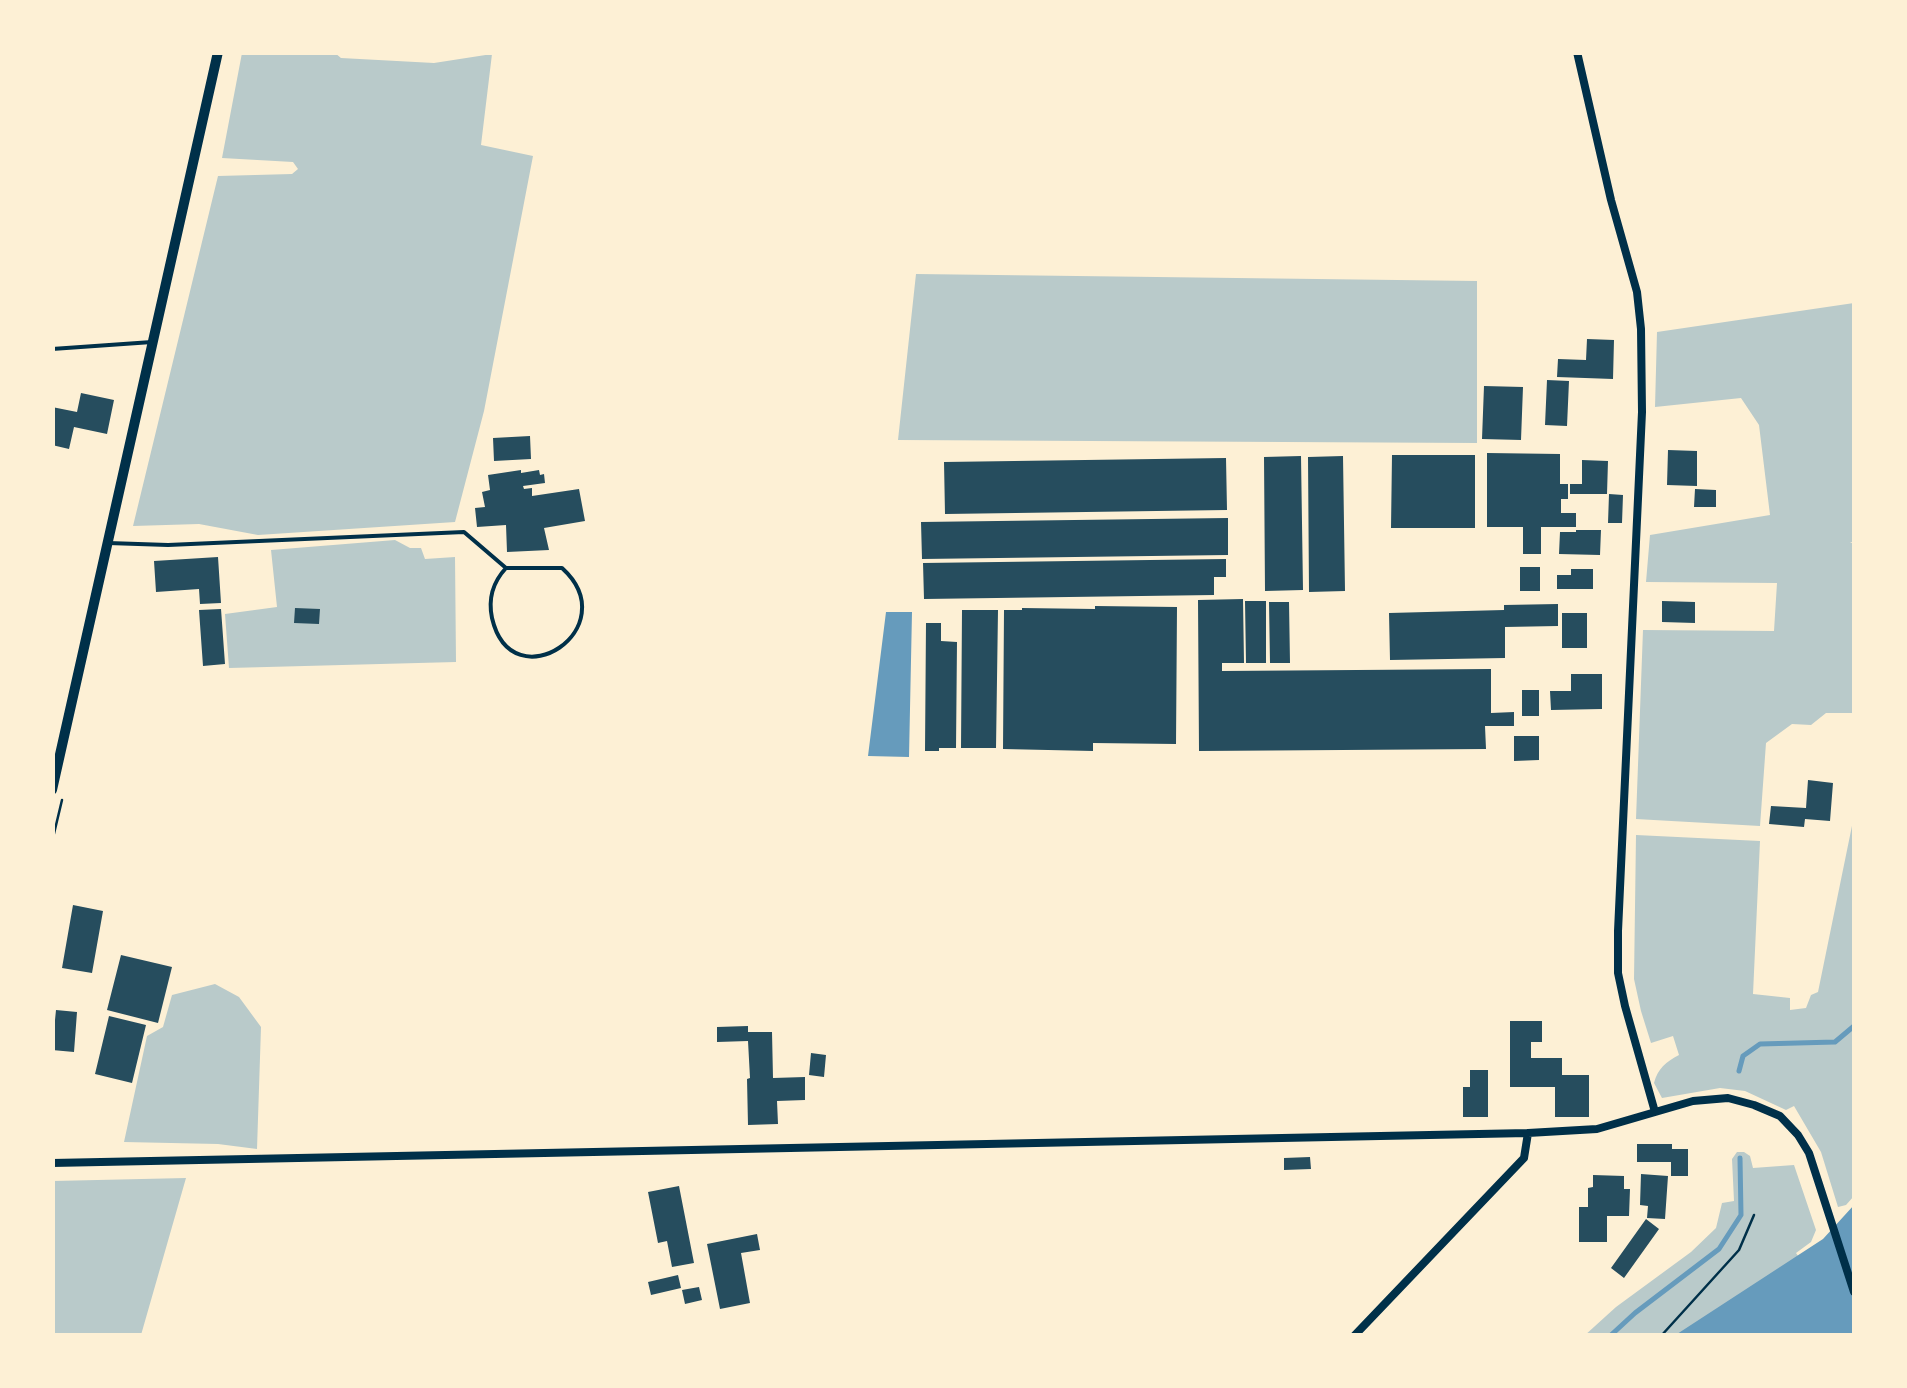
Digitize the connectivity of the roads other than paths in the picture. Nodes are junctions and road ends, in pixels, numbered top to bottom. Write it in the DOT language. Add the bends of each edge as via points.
graph roads {
  1 [pos="218,52"];
  2 [pos="1577,52"];
  3 [pos="153,342"];
  4 [pos="52,349"];
  5 [pos="108,544"];
  6 [pos="506,568"];
  7 [pos="52,790"];
  8 [pos="1655,1112"];
  9 [pos="1528,1133"];
  10 [pos="52,1163"];
  11 [pos="1854,1292"];
  12 [pos="1354,1336"];
  1 -- 3 [label="main road"];
  2 -- 8 [label="street" via="1641,329 1618,973"];
  3 -- 4 [label="lane"];
  3 -- 5 [label="main road"];
  5 -- 6 [label="lane" via="464,532"];
  5 -- 7 [label="main road"];
  6 -- 6 [label="lane" via="562,568 577,582 583,606 573,639 549,655 518,654 500,643 490,614 493,582"];
  8 -- 9 [label="street" via="1597,1129"];
  8 -- 11 [label="street" via="1728,1098 1780,1116 1809,1153"];
  9 -- 10 [label="street"];
  9 -- 12 [label="street" via="1524,1158"];
}
